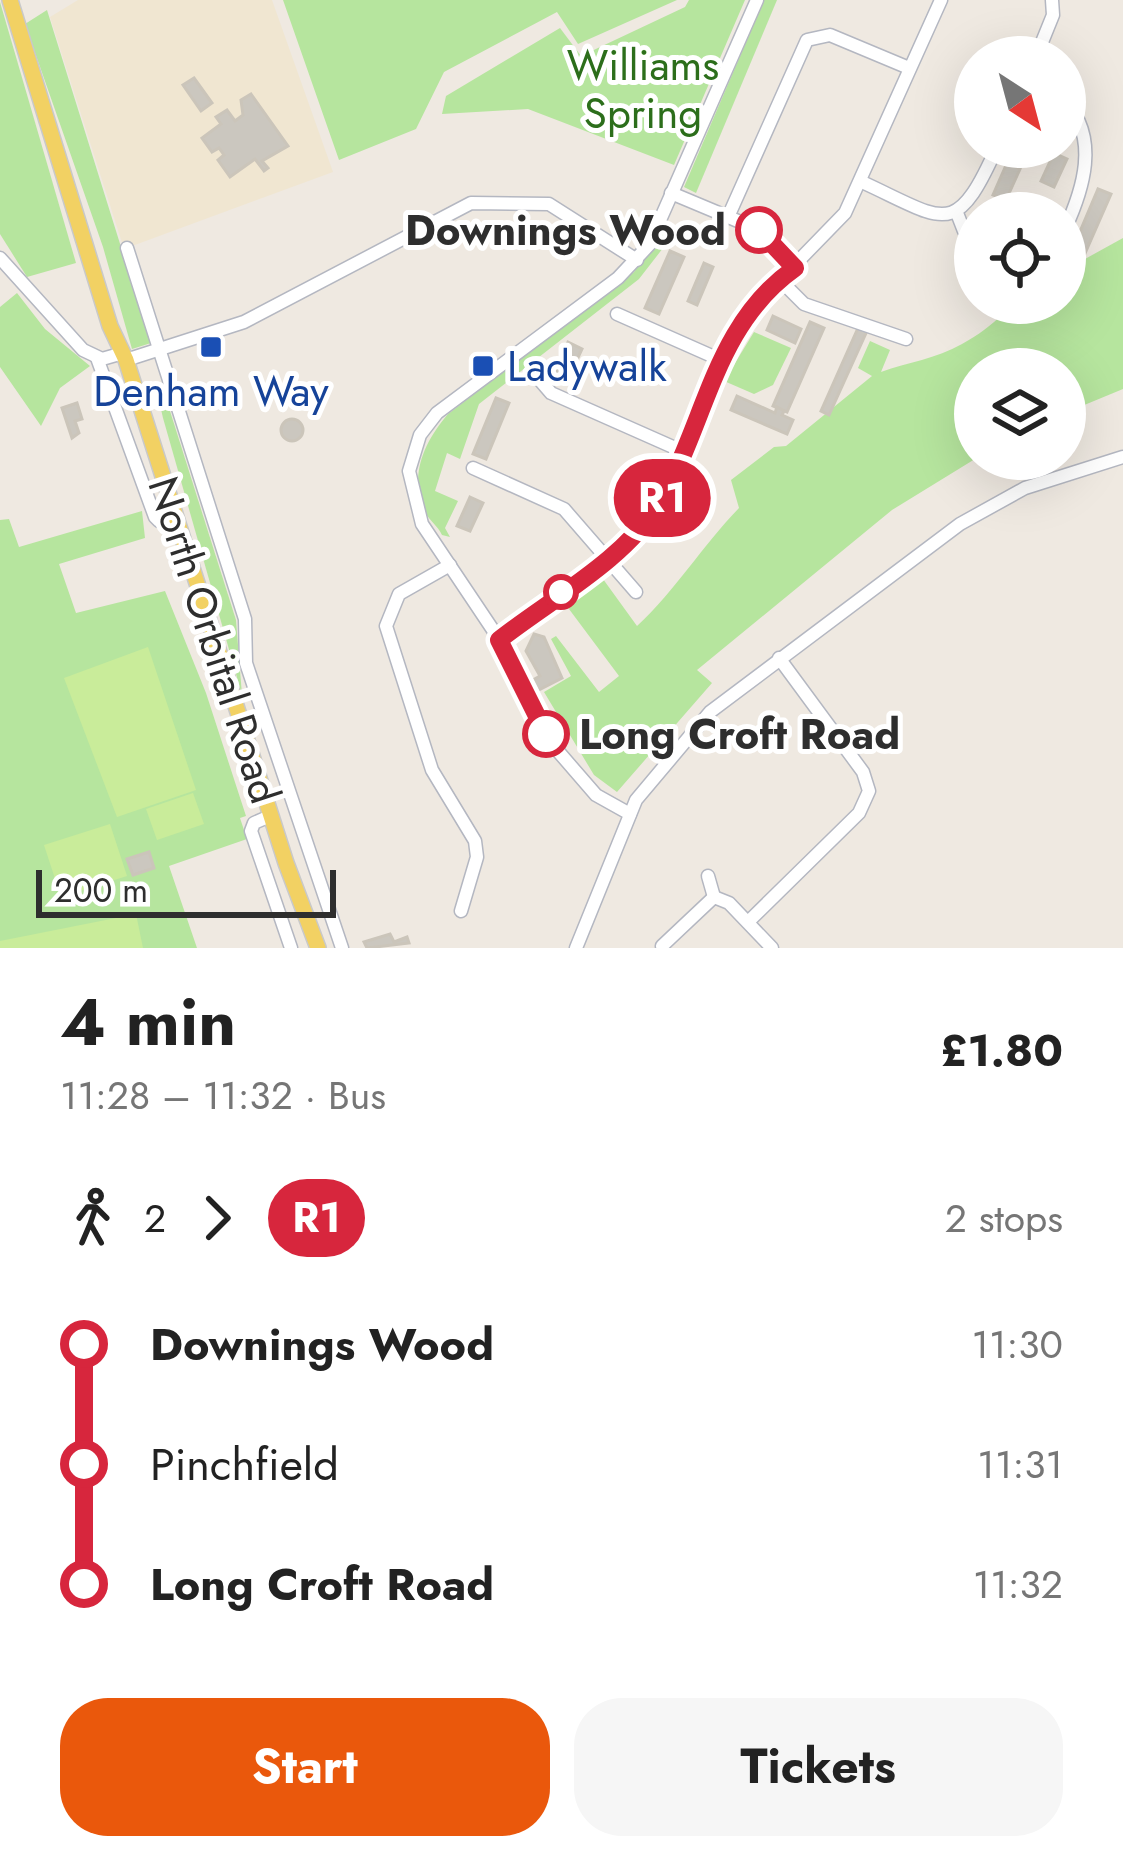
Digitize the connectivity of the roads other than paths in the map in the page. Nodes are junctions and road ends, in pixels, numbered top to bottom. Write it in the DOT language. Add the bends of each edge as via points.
graph roads {
  1 [pos="10,0"];
  2 [pos="757,0"];
  3 [pos="940,0"];
  4 [pos="1052,0"];
  5 [pos="1044,36"];
  6 [pos="909,68"];
  7 [pos="862,182"];
  8 [pos="671,193"];
  9 [pos="954,213"];
  10 [pos="728,217"];
  11 [pos="127,248"];
  12 [pos="0,259"];
  13 [pos="637,260"];
  14 [pos="795,268"];
  15 [pos="779,279"];
  16 [pos="617,314"];
  17 [pos="905,339"];
  18 [pos="157,351"];
  19 [pos="125,356"];
  20 [pos="97,358"];
  21 [pos="721,360"];
  22 [pos="532,370"];
  23 [pos="682,451"];
  24 [pos="1123,457"];
  25 [pos="473,468"];
  26 [pos="175,518"];
  27 [pos="607,557"];
  28 [pos="450,565"];
  29 [pos="636,592"];
  30 [pos="499,640"];
  31 [pos="779,658"];
  32 [pos="284,785"];
  33 [pos="263,792"];
  34 [pos="630,814"];
  35 [pos="270,816"];
  36 [pos="708,876"];
  37 [pos="714,897"];
  38 [pos="461,911"];
  39 [pos="662,922"];
  40 [pos="748,922"];
  41 [pos="674,934"];
  42 [pos="662,946"];
  43 [pos="291,948"];
  44 [pos="318,948"];
  45 [pos="342,948"];
  46 [pos="577,948"];
  47 [pos="772,948"];
  1 -- 19 [label="main road, North Orbital Road"];
  2 -- 8 [label="street"];
  3 -- 6 [label="street"];
  4 -- 5 [label="street"];
  6 -- 7 [label="street"];
  6 -- 10 [label="street" via="830,35 807,40"];
  7 -- 9 [label="street" via="935,214"];
  7 -- 14 [label="street" via="837,226"];
  8 -- 10 [label="street"];
  8 -- 13 [label="street"];
  10 -- 14 [label="street" via="766,234"];
  11 -- 18 [label="street"];
  12 -- 20 [label="street"];
  13 -- 18 [label="street" via="549,204 471,203 253,318"];
  13 -- 28 [label="street" via="423,430 410,471 412,496"];
  14 -- 15 [label="street"];
  15 -- 17 [label="street" via="804,304"];
  15 -- 21 [label="street" via="746,312"];
  16 -- 21 [label="street"];
  18 -- 19 [label="street"];
  18 -- 32 [label="street" via="245,619 246,662"];
  19 -- 20 [label="street"];
  19 -- 26 [label="main road, North Orbital Road"];
  20 -- 26 [label="street" via="157,520"];
  21 -- 23 [label="street"];
  22 -- 23 [label="street" via="551,393"];
  23 -- 27 [label="street" via="652,512"];
  24 -- 31 [label="street" via="997,502"];
  25 -- 27 [label="street" via="564,509"];
  26 -- 33 [label="main road, North Orbital Road"];
  27 -- 29 [label="street"];
  27 -- 30 [label="street"];
  28 -- 30 [label="street"];
  28 -- 38 [label="street" via="399,594 386,626 432,770 476,841"];
  30 -- 34 [label="street" via="557,750 596,795"];
  31 -- 34 [label="street" via="675,748"];
  31 -- 40 [label="street" via="869,790 859,813"];
  32 -- 33 [label="street"];
  32 -- 45 [label="street"];
  33 -- 35 [label="main road, North Orbital Road"];
  34 -- 46 [label="street"];
  35 -- 43 [label="street" via="251,831"];
  35 -- 44 [label="main road, North Orbital Road"];
  36 -- 37 [label="street"];
  37 -- 40 [label="street"];
  37 -- 41 [label="street"];
  39 -- 41 [label="street"];
  40 -- 47 [label="street"];
  41 -- 42 [label="street"];
}
